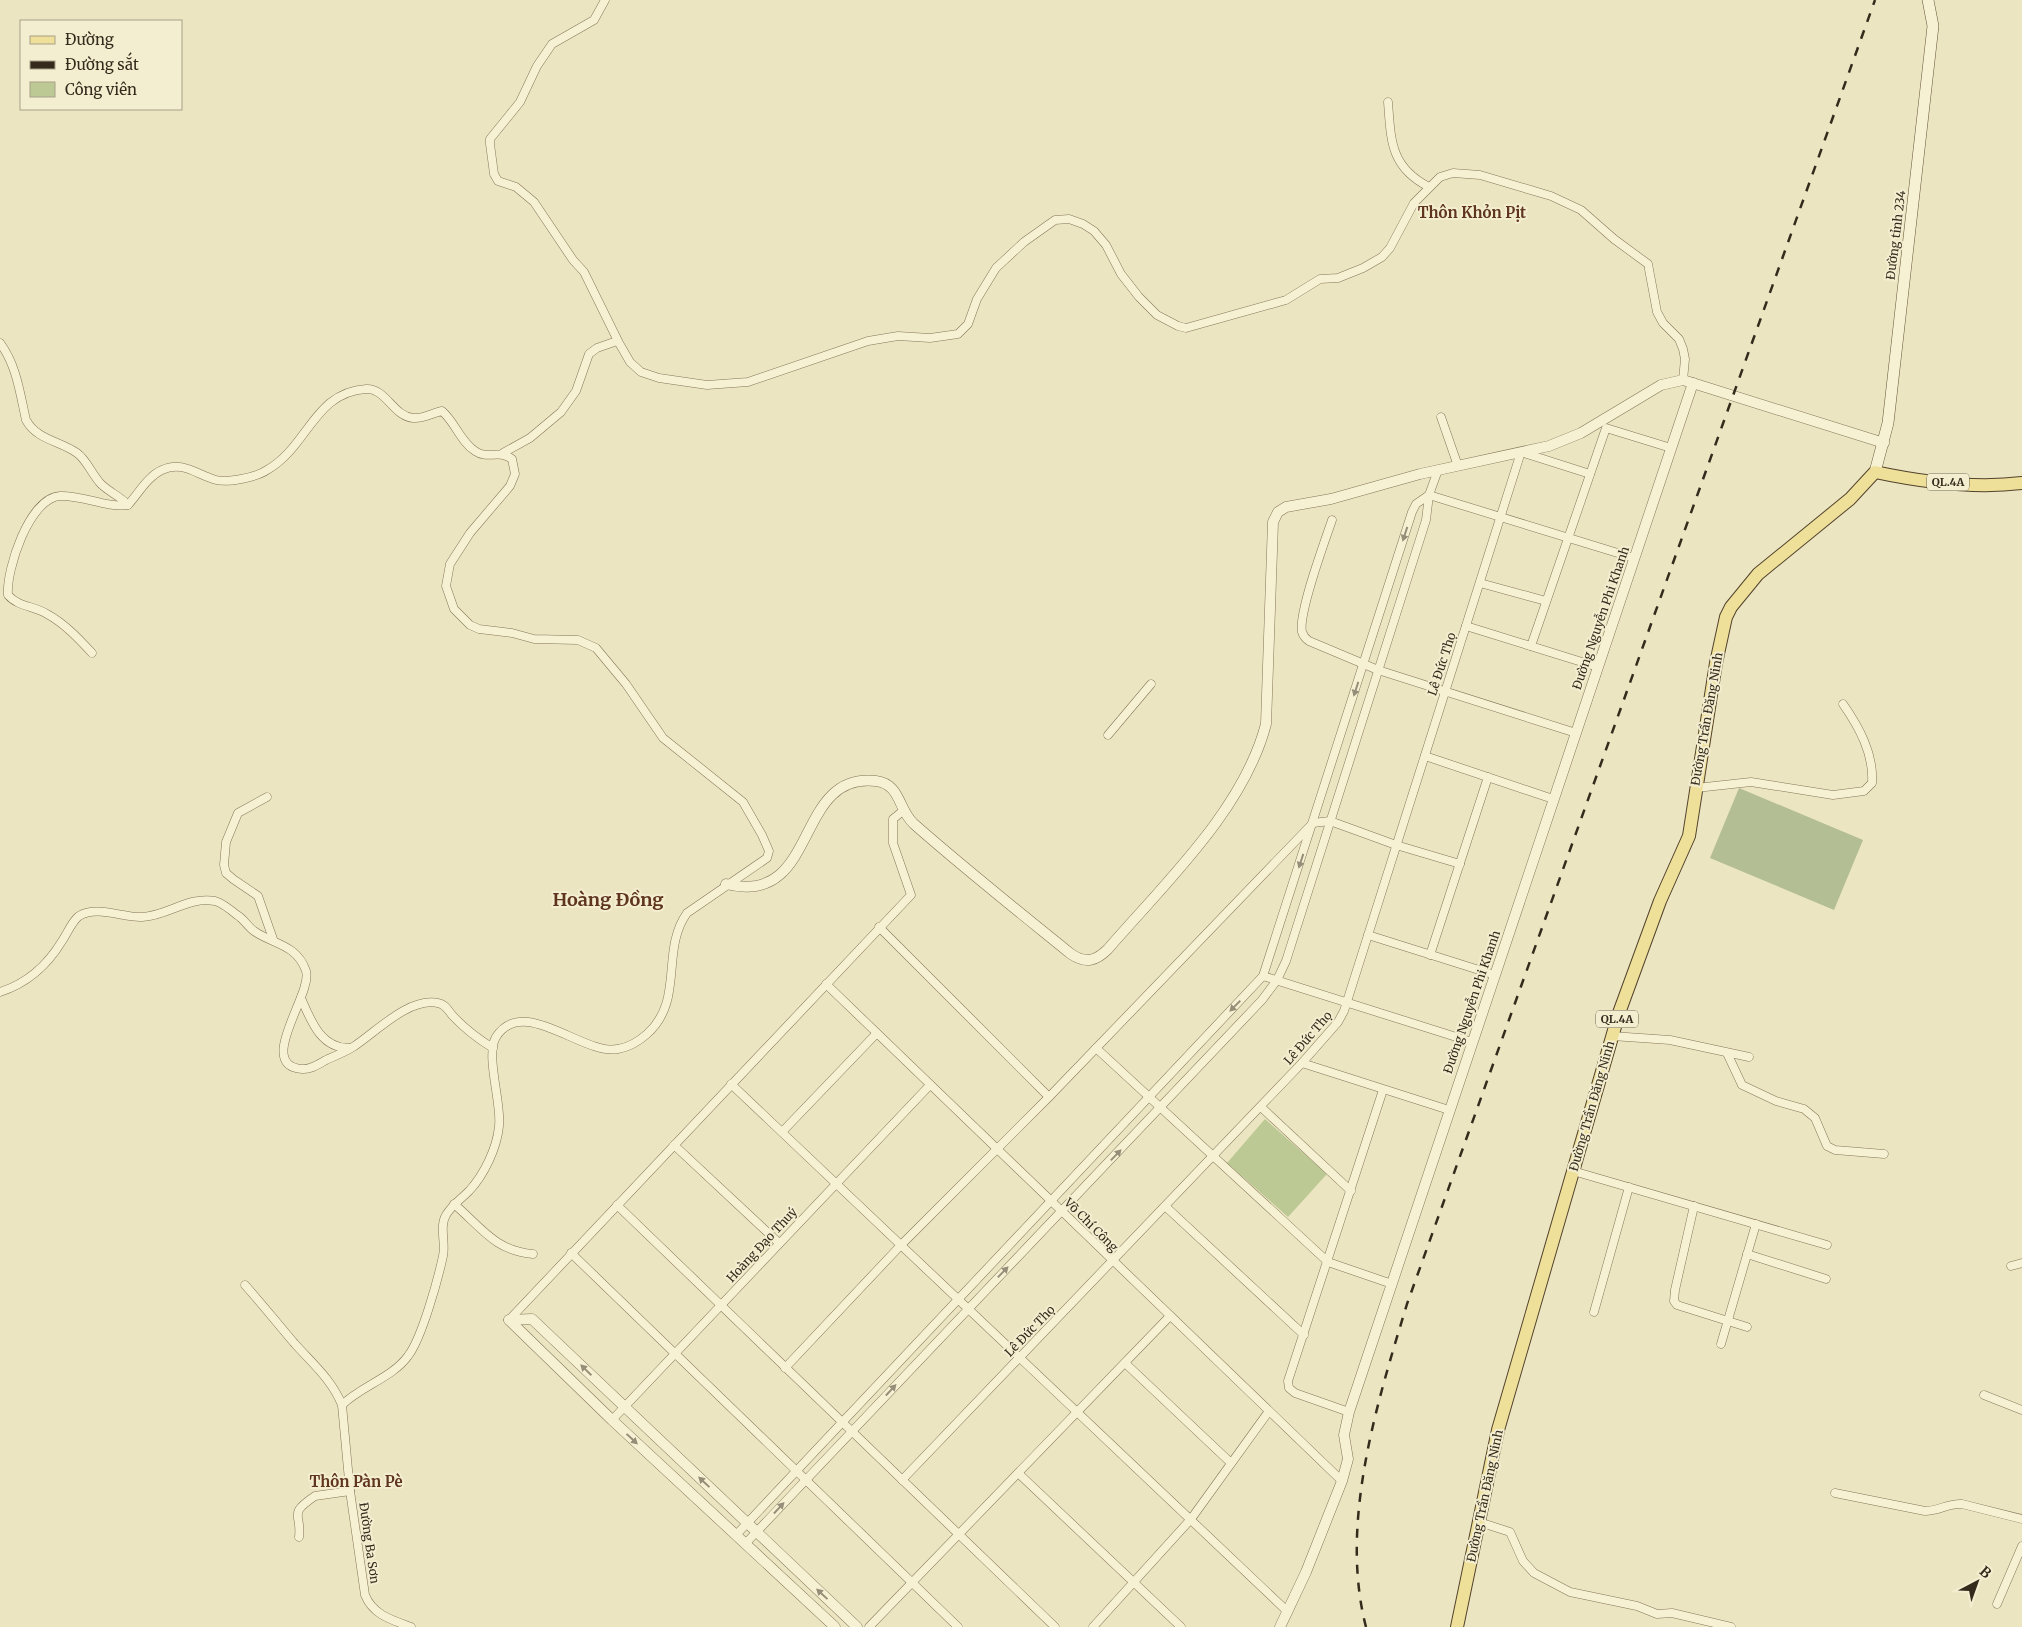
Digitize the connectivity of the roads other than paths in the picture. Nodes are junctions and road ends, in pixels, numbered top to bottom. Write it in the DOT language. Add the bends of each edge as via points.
graph roads {
  1 [pos="605,0"];
  2 [pos="1929,1"];
  3 [pos="1388,102"];
  4 [pos="1428,187"];
  5 [pos="618,341"];
  6 [pos="0,344"];
  7 [pos="1688,382"];
  8 [pos="1441,416"];
  9 [pos="1884,443"];
  10 [pos="1671,448"];
  11 [pos="1521,452"];
  12 [pos="503,453"];
  13 [pos="1458,466"];
  14 [pos="1438,470"];
  15 [pos="1875,472"];
  16 [pos="1590,474"];
  17 [pos="2022,482"];
  18 [pos="1429,494"];
  19 [pos="128,505"];
  20 [pos="1501,517"];
  21 [pos="1332,520"];
  22 [pos="1569,537"];
  23 [pos="1634,558"];
  24 [pos="1480,583"];
  25 [pos="1546,601"];
  26 [pos="1466,626"];
  27 [pos="1531,646"];
  28 [pos="92,652"];
  29 [pos="1364,665"];
  30 [pos="1598,667"];
  31 [pos="1378,670"];
  32 [pos="1152,684"];
  33 [pos="1445,691"];
  34 [pos="1843,704"];
  35 [pos="1576,733"];
  36 [pos="1108,735"];
  37 [pos="1425,756"];
  38 [pos="1488,777"];
  39 [pos="1696,788"];
  40 [pos="267,797"];
  41 [pos="1553,799"];
  42 [pos="904,810"];
  43 [pos="1330,821"];
  44 [pos="1313,823"];
  45 [pos="1396,845"];
  46 [pos="1460,864"];
  47 [pos="726,884"];
  48 [pos="879,927"];
  49 [pos="1368,935"];
  50 [pos="273,939"];
  51 [pos="1430,955"];
  52 [pos="1495,975"];
  53 [pos="1263,976"];
  54 [pos="1278,980"];
  55 [pos="826,984"];
  56 [pos="0,992"];
  57 [pos="301,998"];
  58 [pos="1346,1003"];
  59 [pos="876,1034"];
  60 [pos="1612,1036"];
  61 [pos="1472,1042"];
  62 [pos="352,1048"];
  63 [pos="493,1048"];
  64 [pos="1096,1048"];
  65 [pos="1727,1053"];
  66 [pos="1749,1057"];
  67 [pos="1302,1063"];
  68 [pos="731,1084"];
  69 [pos="930,1085"];
  70 [pos="1383,1090"];
  71 [pos="1148,1096"];
  72 [pos="1048,1097"];
  73 [pos="1261,1107"];
  74 [pos="1161,1108"];
  75 [pos="1449,1110"];
  76 [pos="782,1132"];
  77 [pos="674,1145"];
  78 [pos="996,1148"];
  79 [pos="1884,1154"];
  80 [pos="1212,1156"];
  81 [pos="1573,1171"];
  82 [pos="836,1183"];
  83 [pos="1629,1187"];
  84 [pos="1351,1191"];
  85 [pos="1051,1202"];
  86 [pos="454,1204"];
  87 [pos="617,1205"];
  88 [pos="1165,1206"];
  89 [pos="1694,1206"];
  90 [pos="1061,1211"];
  91 [pos="1756,1224"];
  92 [pos="779,1243"];
  93 [pos="901,1245"];
  94 [pos="1827,1245"];
  95 [pos="572,1253"];
  96 [pos="533,1254"];
  97 [pos="1747,1254"];
  98 [pos="1113,1262"];
  99 [pos="1328,1262"];
  100 [pos="2022,1263"];
  101 [pos="2011,1266"];
  102 [pos="1826,1279"];
  103 [pos="245,1284"];
  104 [pos="1392,1284"];
  105 [pos="958,1299"];
  106 [pos="721,1305"];
  107 [pos="968,1308"];
  108 [pos="1594,1312"];
  109 [pos="1170,1316"];
  110 [pos="509,1320"];
  111 [pos="1728,1321"];
  112 [pos="1747,1327"];
  113 [pos="1304,1335"];
  114 [pos="1721,1344"];
  115 [pos="676,1354"];
  116 [pos="1020,1358"];
  117 [pos="1125,1363"];
  118 [pos="785,1368"];
  119 [pos="1984,1395"];
  120 [pos="342,1405"];
  121 [pos="625,1407"];
  122 [pos="2022,1410"];
  123 [pos="1269,1411"];
  124 [pos="1078,1412"];
  125 [pos="1349,1412"];
  126 [pos="612,1420"];
  127 [pos="843,1422"];
  128 [pos="852,1431"];
  129 [pos="1231,1463"];
  130 [pos="797,1471"];
  131 [pos="1018,1473"];
  132 [pos="806,1479"];
  133 [pos="902,1480"];
  134 [pos="1342,1481"];
  135 [pos="350,1491"];
  136 [pos="1836,1493"];
  137 [pos="1191,1519"];
  138 [pos="2022,1519"];
  139 [pos="1479,1522"];
  140 [pos="747,1523"];
  141 [pos="756,1532"];
  142 [pos="736,1534"];
  143 [pos="958,1535"];
  144 [pos="298,1537"];
  145 [pos="746,1543"];
  146 [pos="2022,1547"];
  147 [pos="1134,1582"];
  148 [pos="912,1583"];
  149 [pos="1997,1604"];
  150 [pos="1288,1612"];
  151 [pos="411,1627"];
  152 [pos="834,1627"];
  153 [pos="857,1627"];
  154 [pos="869,1627"];
  155 [pos="958,1627"];
  156 [pos="1055,1627"];
  157 [pos="1093,1627"];
  158 [pos="1181,1627"];
  159 [pos="1280,1627"];
  160 [pos="1456,1627"];
  161 [pos="1731,1627"];
  1 -- 5 [label="street" via="594,20 552,44 537,66 520,102 490,139 490,144 498,181 521,191 542,211 584,272"];
  2 -- 9 [label="main road, Đường tỉnh 234" via="1932,26 1923,120"];
  3 -- 4 [label="street" via="1397,161"];
  4 -- 5 [label="street" via="1414,203 1390,248 1376,261 1343,277 1320,279 1286,300 1196,326 1178,326 1157,315 1131,289 1106,245 1094,231 1070,219 1050,222 996,268 977,299 968,324 958,334 930,338 898,336 868,341 748,382 707,385 648,376 630,362"];
  4 -- 7 [label="street" via="1440,177 1453,173 1480,175 1551,196 1581,210 1648,264 1657,312 1679,339 1686,359"];
  5 -- 12 [label="street" via="596,348 589,354 576,391 561,412 530,438"];
  6 -- 19 [label="street" via="15,371 30,427 38,435 78,454 102,485"];
  7 -- 9 [label="street"];
  7 -- 10 [label="street, Đường Nguyễn Phi Khanh"];
  7 -- 11 [label="street" via="1661,384 1581,432 1549,446"];
  8 -- 13 [label="street"];
  9 -- 15 [label="main road, Đường tỉnh 234"];
  10 -- 16 [label="street" via="1606,428"];
  10 -- 23 [label="street, Đường Nguyễn Phi Khanh"];
  11 -- 13 [label="street"];
  11 -- 16 [label="street"];
  11 -- 20 [label="street, Lê Đức Thọ"];
  12 -- 19 [label="street" via="484,455 475,451 442,411 427,417 404,416 380,394 368,389 330,401 298,444 281,461 257,476 217,480 181,466 170,467 160,470"];
  12 -- 47 [label="street" via="512,459 515,474 510,486 470,533 450,564 446,586 454,609 479,629 542,640 578,640 596,648 626,684 663,738 743,802 762,835 767,858"];
  13 -- 14 [label="street"];
  14 -- 18 [label="street"];
  14 -- 42 [label="street" via="1286,507 1278,512 1273,522 1266,724 1261,744 1248,774 1188,857 1099,957 1088,961 1071,954 910,821"];
  15 -- 17 [label="main road, QL.4A" via="1908,479 1980,484"];
  15 -- 39 [label="main road, Đường Trần Đăng Ninh / QL.4A" via="1850,499 1758,574 1731,607 1718,655"];
  16 -- 22 [label="street"];
  18 -- 20 [label="street"];
  18 -- 29 [label="street, one-way" via="1416,504 1412,512"];
  18 -- 31 [label="street" via="1426,520"];
  19 -- 28 [label="street" via="55,496 32,517 9,571 8,595 12,599 47,614"];
  20 -- 22 [label="street"];
  20 -- 24 [label="street, Lê Đức Thọ"];
  21 -- 29 [label="street" via="1311,586 1302,632 1315,645"];
  22 -- 23 [label="street"];
  22 -- 25 [label="street"];
  23 -- 30 [label="street, Đường Nguyễn Phi Khanh"];
  24 -- 25 [label="street"];
  24 -- 26 [label="street, Lê Đức Thọ"];
  25 -- 27 [label="street"];
  26 -- 27 [label="street"];
  26 -- 33 [label="street, Lê Đức Thọ"];
  27 -- 30 [label="street"];
  29 -- 31 [label="street"];
  29 -- 44 [label="street, one-way"];
  30 -- 35 [label="street, Đường Nguyễn Phi Khanh"];
  31 -- 33 [label="street"];
  31 -- 43 [label="street"];
  32 -- 36 [label="street"];
  33 -- 35 [label="street"];
  33 -- 37 [label="street, Lê Đức Thọ"];
  34 -- 39 [label="street" via="1862,736 1874,769 1872,783 1864,791 1833,796 1751,782"];
  35 -- 41 [label="street, Đường Nguyễn Phi Khanh"];
  37 -- 38 [label="street"];
  37 -- 45 [label="street, Lê Đức Thọ"];
  38 -- 41 [label="street"];
  38 -- 46 [label="street"];
  39 -- 60 [label="main road, Đường Trần Đăng Ninh / QL.4A" via="1689,836 1636,963"];
  40 -- 50 [label="street" via="238,813 226,842 224,865 226,873 258,896"];
  41 -- 52 [label="street, Đường Nguyễn Phi Khanh"];
  42 -- 47 [label="street" via="892,788 878,781 863,780 844,785 819,811 791,864 779,878 751,886"];
  42 -- 48 [label="street" via="893,819 893,843 911,894"];
  43 -- 44 [label="street"];
  43 -- 45 [label="street"];
  43 -- 54 [label="street"];
  44 -- 53 [label="street, one-way"];
  44 -- 64 [label="street"];
  45 -- 46 [label="street"];
  45 -- 49 [label="street, Lê Đức Thọ"];
  46 -- 51 [label="street"];
  47 -- 63 [label="street" via="687,912 678,926 665,1012 633,1046 616,1050 599,1048 544,1025 521,1022 503,1028"];
  48 -- 55 [label="street"];
  48 -- 72 [label="street"];
  49 -- 51 [label="street"];
  49 -- 58 [label="street, Lê Đức Thọ"];
  50 -- 56 [label="street" via="252,930 236,913 216,901 186,903 160,914 142,917 92,912 76,918 60,945 35,975"];
  50 -- 57 [label="street" via="300,959 306,971 307,980"];
  51 -- 52 [label="street"];
  52 -- 61 [label="street, Đường Nguyễn Phi Khanh"];
  53 -- 54 [label="street"];
  53 -- 71 [label="street, one-way"];
  54 -- 58 [label="street"];
  54 -- 74 [label="street"];
  55 -- 59 [label="street, Võ Chí Công"];
  55 -- 68 [label="street"];
  57 -- 62 [label="street" via="318,1034 341,1048"];
  57 -- 62 [label="street" via="282,1046 288,1062 302,1069 313,1067"];
  58 -- 61 [label="street"];
  58 -- 67 [label="street, Lê Đức Thọ" via="1338,1022"];
  59 -- 69 [label="street, Võ Chí Công"];
  59 -- 76 [label="street"];
  60 -- 65 [label="street" via="1670,1040"];
  60 -- 81 [label="main road, Đường Trần Đăng Ninh / QL.4A"];
  61 -- 75 [label="street, Đường Nguyễn Phi Khanh"];
  62 -- 63 [label="street" via="402,1011 437,1003 446,1007 482,1043"];
  63 -- 86 [label="street" via="500,1126 485,1168 470,1190"];
  64 -- 71 [label="street"];
  64 -- 72 [label="street"];
  65 -- 66 [label="street"];
  65 -- 79 [label="street" via="1742,1085 1776,1101 1804,1109 1815,1118 1827,1146 1835,1150"];
  67 -- 70 [label="street"];
  67 -- 73 [label="street, Lê Đức Thọ"];
  68 -- 76 [label="street"];
  68 -- 77 [label="street"];
  69 -- 78 [label="street, Võ Chí Công"];
  69 -- 82 [label="street, Hoàng Đạo Thuý"];
  70 -- 75 [label="street"];
  70 -- 84 [label="street"];
  71 -- 74 [label="street"];
  71 -- 85 [label="street"];
  72 -- 78 [label="street"];
  73 -- 80 [label="street, Lê Đức Thọ"];
  73 -- 84 [label="street"];
  74 -- 80 [label="street"];
  90 -- 74 [label="street, one-way"];
  75 -- 104 [label="street, Đường Nguyễn Phi Khanh"];
  76 -- 82 [label="street"];
  77 -- 87 [label="street"];
  77 -- 92 [label="street"];
  78 -- 85 [label="street, Võ Chí Công"];
  78 -- 93 [label="street"];
  80 -- 88 [label="street, Lê Đức Thọ"];
  80 -- 99 [label="street"];
  81 -- 83 [label="street"];
  81 -- 139 [label="main road, Đường Trần Đăng Ninh / QL.4A" via="1498,1430"];
  82 -- 92 [label="street, Hoàng Đạo Thuý"];
  82 -- 93 [label="street"];
  83 -- 89 [label="street"];
  83 -- 108 [label="street"];
  84 -- 99 [label="street"];
  85 -- 90 [label="street, Võ Chí Công"];
  85 -- 105 [label="street"];
  86 -- 96 [label="street" via="497,1244 518,1253"];
  86 -- 120 [label="street" via="444,1220 443,1255 414,1347 399,1365"];
  87 -- 95 [label="street"];
  87 -- 106 [label="street"];
  88 -- 98 [label="street, Lê Đức Thọ"];
  88 -- 113 [label="street"];
  89 -- 91 [label="street"];
  89 -- 111 [label="street" via="1674,1301 1677,1305"];
  90 -- 98 [label="street, Võ Chí Công"];
  107 -- 90 [label="street, one-way"];
  91 -- 94 [label="street"];
  91 -- 97 [label="street"];
  92 -- 106 [label="street, Hoàng Đạo Thuý"];
  93 -- 105 [label="street"];
  93 -- 118 [label="street"];
  95 -- 110 [label="street"];
  95 -- 115 [label="street"];
  97 -- 102 [label="street"];
  97 -- 111 [label="street"];
  98 -- 109 [label="street, Võ Chí Công"];
  98 -- 116 [label="street, Lê Đức Thọ"];
  99 -- 104 [label="street"];
  99 -- 113 [label="street"];
  100 -- 101 [label="street"];
  103 -- 120 [label="street" via="325,1374"];
  104 -- 125 [label="street, Đường Nguyễn Phi Khanh"];
  105 -- 107 [label="street"];
  105 -- 127 [label="street"];
  106 -- 115 [label="street, Hoàng Đạo Thuý"];
  106 -- 118 [label="street"];
  107 -- 116 [label="street"];
  128 -- 107 [label="street, one-way"];
  109 -- 117 [label="street"];
  109 -- 123 [label="street, Võ Chí Công"];
  121 -- 110 [label="street, one-way" via="532,1319"];
  110 -- 126 [label="street"];
  111 -- 112 [label="street"];
  111 -- 114 [label="street"];
  113 -- 125 [label="street" via="1288,1381 1290,1388 1295,1393"];
  115 -- 121 [label="street, Hoàng Đạo Thuý"];
  115 -- 130 [label="street"];
  116 -- 124 [label="street"];
  116 -- 133 [label="street, Lê Đức Thọ"];
  117 -- 124 [label="street"];
  117 -- 129 [label="street"];
  118 -- 127 [label="street"];
  119 -- 122 [label="street"];
  120 -- 135 [label="street, Đường Ba Sơn"];
  121 -- 126 [label="street, Hoàng Đạo Thuý"];
  140 -- 121 [label="street, one-way"];
  123 -- 129 [label="street"];
  123 -- 134 [label="street, Võ Chí Công"];
  124 -- 131 [label="street"];
  124 -- 137 [label="street"];
  125 -- 134 [label="street, Đường Nguyễn Phi Khanh" via="1344,1435 1348,1459"];
  126 -- 142 [label="street, one-way"];
  127 -- 128 [label="street"];
  127 -- 130 [label="street"];
  128 -- 132 [label="street"];
  128 -- 133 [label="street"];
  129 -- 137 [label="street"];
  130 -- 132 [label="street"];
  130 -- 140 [label="street"];
  131 -- 143 [label="street"];
  131 -- 147 [label="street"];
  141 -- 132 [label="street, one-way"];
  132 -- 148 [label="street"];
  133 -- 143 [label="street"];
  134 -- 150 [label="street, Đường Nguyễn Phi Khanh"];
  135 -- 144 [label="street" via="315,1496 303,1505 296,1512 300,1529"];
  135 -- 151 [label="street, Đường Ba Sơn" via="368,1602 378,1613"];
  136 -- 138 [label="street" via="1925,1511 1953,1503 1962,1504"];
  137 -- 147 [label="street"];
  137 -- 150 [label="street"];
  139 -- 160 [label="main road, Đường Trần Đăng Ninh / QL.4A"];
  139 -- 161 [label="street" via="1510,1532 1523,1561 1534,1573 1570,1592 1637,1606 1657,1614 1677,1614"];
  140 -- 141 [label="street"];
  140 -- 142 [label="street"];
  141 -- 145 [label="street"];
  153 -- 141 [label="street, one-way"];
  142 -- 145 [label="street"];
  143 -- 148 [label="street"];
  143 -- 156 [label="street"];
  145 -- 152 [label="street"];
  146 -- 149 [label="street"];
  147 -- 157 [label="street"];
  147 -- 158 [label="street"];
  148 -- 154 [label="street"];
  148 -- 155 [label="street"];
  150 -- 159 [label="street, Đường Nguyễn Phi Khanh"];
}
